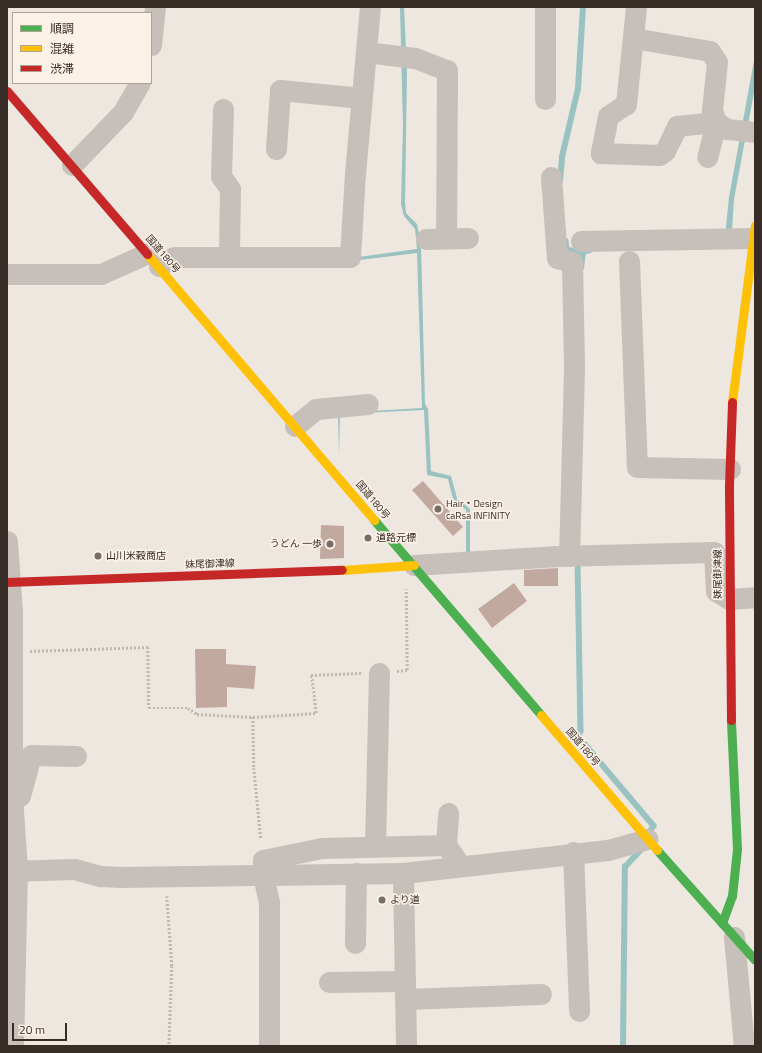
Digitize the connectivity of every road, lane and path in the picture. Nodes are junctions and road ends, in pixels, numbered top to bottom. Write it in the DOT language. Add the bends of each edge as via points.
graph roads {
  1 [pos="155,7"];
  2 [pos="370,7"];
  3 [pos="545,7"];
  4 [pos="636,7"];
  5 [pos="152,36"];
  6 [pos="633,38"];
  7 [pos="366,52"];
  8 [pos="139,84"];
  9 [pos="7,91"];
  10 [pos="362,98"];
  11 [pos="546,99"];
  12 [pos="223,109"];
  13 [pos="716,122"];
  14 [pos="755,132"];
  15 [pos="276,149"];
  16 [pos="707,156"];
  17 [pos="72,165"];
  18 [pos="551,177"];
  19 [pos="754,231"];
  20 [pos="446,238"];
  21 [pos="468,238"];
  22 [pos="426,239"];
  23 [pos="581,241"];
  24 [pos="229,256"];
  25 [pos="153,260"];
  26 [pos="629,261"];
  27 [pos="7,274"];
  28 [pos="368,404"];
  29 [pos="295,426"];
  30 [pos="730,469"];
  31 [pos="7,541"];
  32 [pos="575,556"];
  33 [pos="414,565"];
  34 [pos="9,582"];
  35 [pos="740,598"];
  36 [pos="25,651"];
  37 [pos="371,673"];
  38 [pos="253,717"];
  39 [pos="76,756"];
  40 [pos="448,813"];
  41 [pos="15,837"];
  42 [pos="647,839"];
  43 [pos="446,845"];
  44 [pos="375,847"];
  45 [pos="573,852"];
  46 [pos="460,865"];
  47 [pos="263,868"];
  48 [pos="11,871"];
  49 [pos="356,873"];
  50 [pos="403,873"];
  51 [pos="165,876"];
  52 [pos="734,936"];
  53 [pos="355,943"];
  54 [pos="755,960"];
  55 [pos="329,982"];
  56 [pos="405,990"];
  57 [pos="541,994"];
  58 [pos="579,1011"];
  59 [pos="13,1046"];
  60 [pos="168,1046"];
  61 [pos="269,1046"];
  62 [pos="406,1046"];
  63 [pos="744,1046"];
  1 -- 5 [label="street"];
  2 -- 7 [label="street"];
  3 -- 11 [label="street"];
  4 -- 6 [label="street"];
  6 -- 13 [label="street" via="710,51 717,62 712,110"];
  6 -- 13 [label="street" via="626,104 608,116 601,153 659,155 665,151 677,126"];
  7 -- 10 [label="street"];
  7 -- 20 [label="street" via="415,58 447,70"];
  8 -- 17 [label="street" via="123,112"];
  9 -- 17 [label="main road, 国道180号"];
  10 -- 15 [label="street" via="280,90"];
  10 -- 24 [label="street" via="350,257"];
  12 -- 24 [label="street" via="221,176 230,189"];
  13 -- 14 [label="street" via="727,129"];
  13 -- 16 [label="street"];
  17 -- 25 [label="main road, 国道180号"];
  18 -- 32 [label="street" via="557,258 572,262"];
  19 -- 23 [label="street"];
  19 -- 30 [label="main road, 妹尾御津線" via="732,397"];
  20 -- 21 [label="street"];
  20 -- 22 [label="street"];
  24 -- 25 [label="street"];
  25 -- 27 [label="street" via="101,274"];
  25 -- 29 [label="main road, 国道180号"];
  26 -- 30 [label="street" via="637,467"];
  28 -- 29 [label="street" via="316,409"];
  29 -- 33 [label="main road, 国道180号"];
  30 -- 35 [label="main road, 妹尾御津線"];
  31 -- 34 [label="street"];
  32 -- 33 [label="street"];
  32 -- 35 [label="street" via="714,552 716,591"];
  33 -- 34 [label="main road, 妹尾御津線" via="350,570"];
  33 -- 37 [label="path" via="406,581 407,670"];
  33 -- 42 [label="main road, 国道180号"];
  34 -- 41 [label="street" via="12,796"];
  35 -- 52 [label="main road, 妹尾御津線" via="730,686 737,849 732,896"];
  36 -- 38 [label="path" via="148,647 150,708 188,708 197,714"];
  37 -- 38 [label="path" via="311,675 316,713"];
  37 -- 44 [label="street"];
  38 -- 47 [label="path" via="254,768"];
  39 -- 41 [label="street" via="31,755 22,786"];
  40 -- 43 [label="street"];
  41 -- 48 [label="street"];
  42 -- 45 [label="street" via="608,850"];
  42 -- 52 [label="main road, 国道180号"];
  43 -- 44 [label="street"];
  43 -- 46 [label="street"];
  44 -- 47 [label="street" via="322,848"];
  45 -- 46 [label="street"];
  45 -- 58 [label="street"];
  46 -- 50 [label="street"];
  47 -- 49 [label="street"];
  47 -- 51 [label="street"];
  47 -- 61 [label="street" via="269,902"];
  48 -- 51 [label="street" via="74,870 121,878"];
  48 -- 59 [label="street"];
  49 -- 50 [label="street"];
  49 -- 53 [label="street"];
  50 -- 56 [label="street"];
  51 -- 60 [label="path" via="172,966"];
  52 -- 54 [label="main road, 国道180号"];
  52 -- 63 [label="street"];
  55 -- 56 [label="street"];
  56 -- 57 [label="street"];
  56 -- 62 [label="street"];
}
